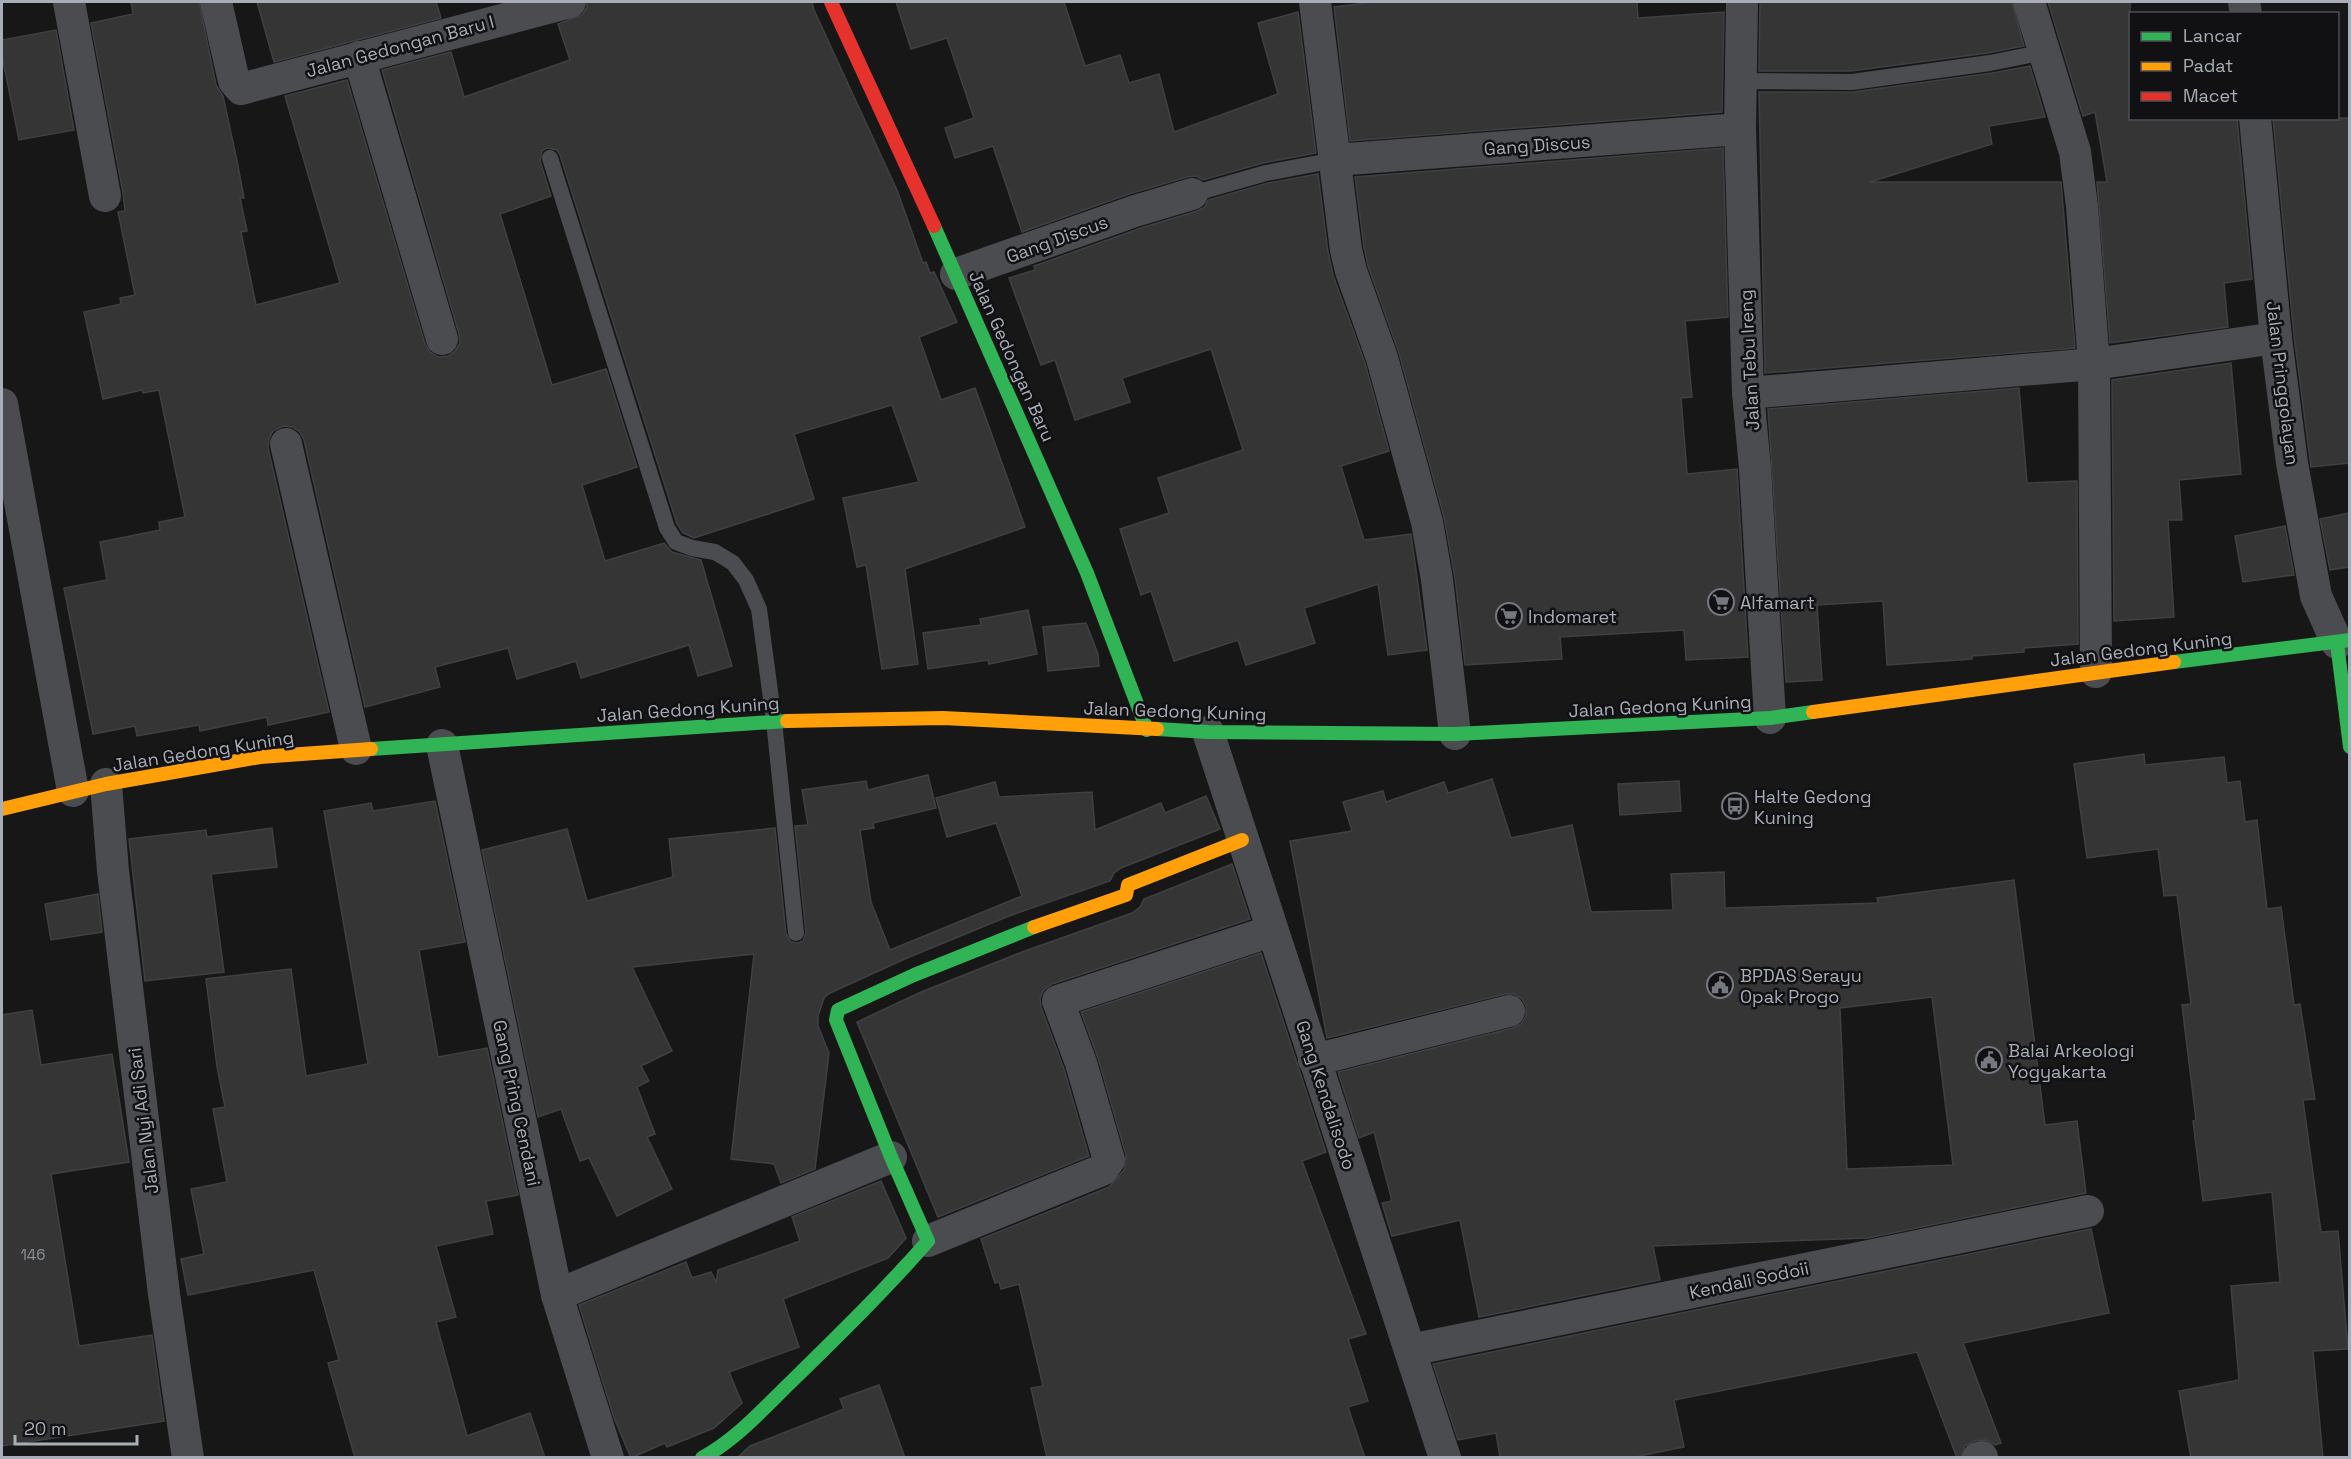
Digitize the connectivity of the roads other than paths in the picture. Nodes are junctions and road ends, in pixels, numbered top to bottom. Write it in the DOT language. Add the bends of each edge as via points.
graph roads {
  1 [pos="69,2"];
  2 [pos="216,2"];
  3 [pos="570,2"];
  4 [pos="831,2"];
  5 [pos="1315,2"];
  6 [pos="1742,2"];
  7 [pos="2029,2"];
  8 [pos="2045,52"];
  9 [pos="359,57"];
  10 [pos="1741,81"];
  11 [pos="2255,120"];
  12 [pos="1740,129"];
  13 [pos="550,158"];
  14 [pos="1335,160"];
  15 [pos="1192,194"];
  16 [pos="105,196"];
  17 [pos="956,274"];
  18 [pos="2276,338"];
  19 [pos="442,339"];
  20 [pos="2094,364"];
  21 [pos="1748,393"];
  22 [pos="2,404"];
  23 [pos="286,444"];
  24 [pos="2343,642"];
  25 [pos="2096,672"];
  26 [pos="1770,718"];
  27 [pos="774,721"];
  28 [pos="1147,730"];
  29 [pos="1208,732"];
  30 [pos="1455,734"];
  31 [pos="442,745"];
  32 [pos="2349,747"];
  33 [pos="356,749"];
  34 [pos="106,784"];
  35 [pos="73,791"];
  36 [pos="2,809"];
  37 [pos="1242,840"];
  38 [pos="1272,931"];
  39 [pos="796,933"];
  40 [pos="1509,1011"];
  41 [pos="1314,1060"];
  42 [pos="891,1157"];
  43 [pos="2088,1211"];
  44 [pos="928,1240"];
  45 [pos="557,1295"];
  46 [pos="1410,1350"];
  47 [pos="188,1458"];
  48 [pos="608,1458"];
  49 [pos="702,1458"];
  50 [pos="1445,1458"];
  1 -- 16 [label="street"];
  2 -- 9 [label="street, Jalan Gedongan Baru I" via="234,81 241,89"];
  3 -- 9 [label="street, Jalan Gedongan Baru I"];
  4 -- 17 [label="main road, Jalan Gedongan Baru"];
  5 -- 14 [label="street"];
  6 -- 10 [label="street, Jalan Tebu Ireng"];
  7 -- 8 [label="street"];
  8 -- 10 [label="lane" via="1852,82"];
  8 -- 20 [label="street" via="2074,152"];
  9 -- 19 [label="street"];
  10 -- 12 [label="street, Jalan Tebu Ireng"];
  11 -- 18 [label="street, Jalan Pringgolayan"];
  12 -- 14 [label="street, Gang Discus"];
  12 -- 21 [label="street, Jalan Tebu Ireng"];
  13 -- 27 [label="lane" via="667,528 676,542 715,552 733,563 746,580 759,609"];
  14 -- 15 [label="lane" via="1266,173"];
  14 -- 30 [label="street" via="1346,250 1382,358 1427,522"];
  15 -- 17 [label="street, Gang Discus"];
  17 -- 28 [label="main road, Jalan Gedongan Baru" via="1087,573"];
  18 -- 20 [label="street"];
  18 -- 24 [label="street, Jalan Pringgolayan" via="2292,464 2316,596"];
  20 -- 21 [label="street"];
  20 -- 25 [label="street"];
  21 -- 26 [label="street, Jalan Tebu Ireng"];
  22 -- 35 [label="street"];
  23 -- 33 [label="street"];
  24 -- 25 [label="main road, Jalan Gedong Kuning"];
  24 -- 32 [label="main road"];
  25 -- 26 [label="main road, Jalan Gedong Kuning"];
  26 -- 30 [label="main road, Jalan Gedong Kuning"];
  27 -- 28 [label="main road, Jalan Gedong Kuning" via="943,717"];
  27 -- 31 [label="main road, Jalan Gedong Kuning"];
  27 -- 39 [label="lane"];
  28 -- 29 [label="main road, Jalan Gedong Kuning"];
  29 -- 30 [label="main road, Jalan Gedong Kuning"];
  29 -- 37 [label="street, Gang Kendalisodo"];
  31 -- 33 [label="main road, Jalan Gedong Kuning"];
  31 -- 45 [label="street, Gang Pring Cendani"];
  33 -- 34 [label="main road, Jalan Gedong Kuning" via="260,757"];
  34 -- 35 [label="main road, Jalan Gedong Kuning"];
  34 -- 47 [label="street, Jalan Nyi Adi Sari" via="112,871 162,1283"];
  35 -- 36 [label="main road, Jalan Gedong Kuning"];
  37 -- 38 [label="street, Gang Kendalisodo"];
  37 -- 42 [label="main road" via="1128,885 1126,895 1015,934 838,1010 836,1020"];
  38 -- 41 [label="street, Gang Kendalisodo"];
  38 -- 44 [label="street" via="1058,1001 1109,1160 1102,1170"];
  40 -- 41 [label="street"];
  41 -- 46 [label="street, Gang Kendalisodo"];
  42 -- 44 [label="main road"];
  42 -- 45 [label="street"];
  43 -- 46 [label="street, Kendali Sodoii"];
  44 -- 49 [label="main road" via="879,1296 759,1413 720,1448"];
  45 -- 48 [label="street, Gang Pring Cendani"];
  46 -- 50 [label="street, Gang Kendalisodo"];
}
